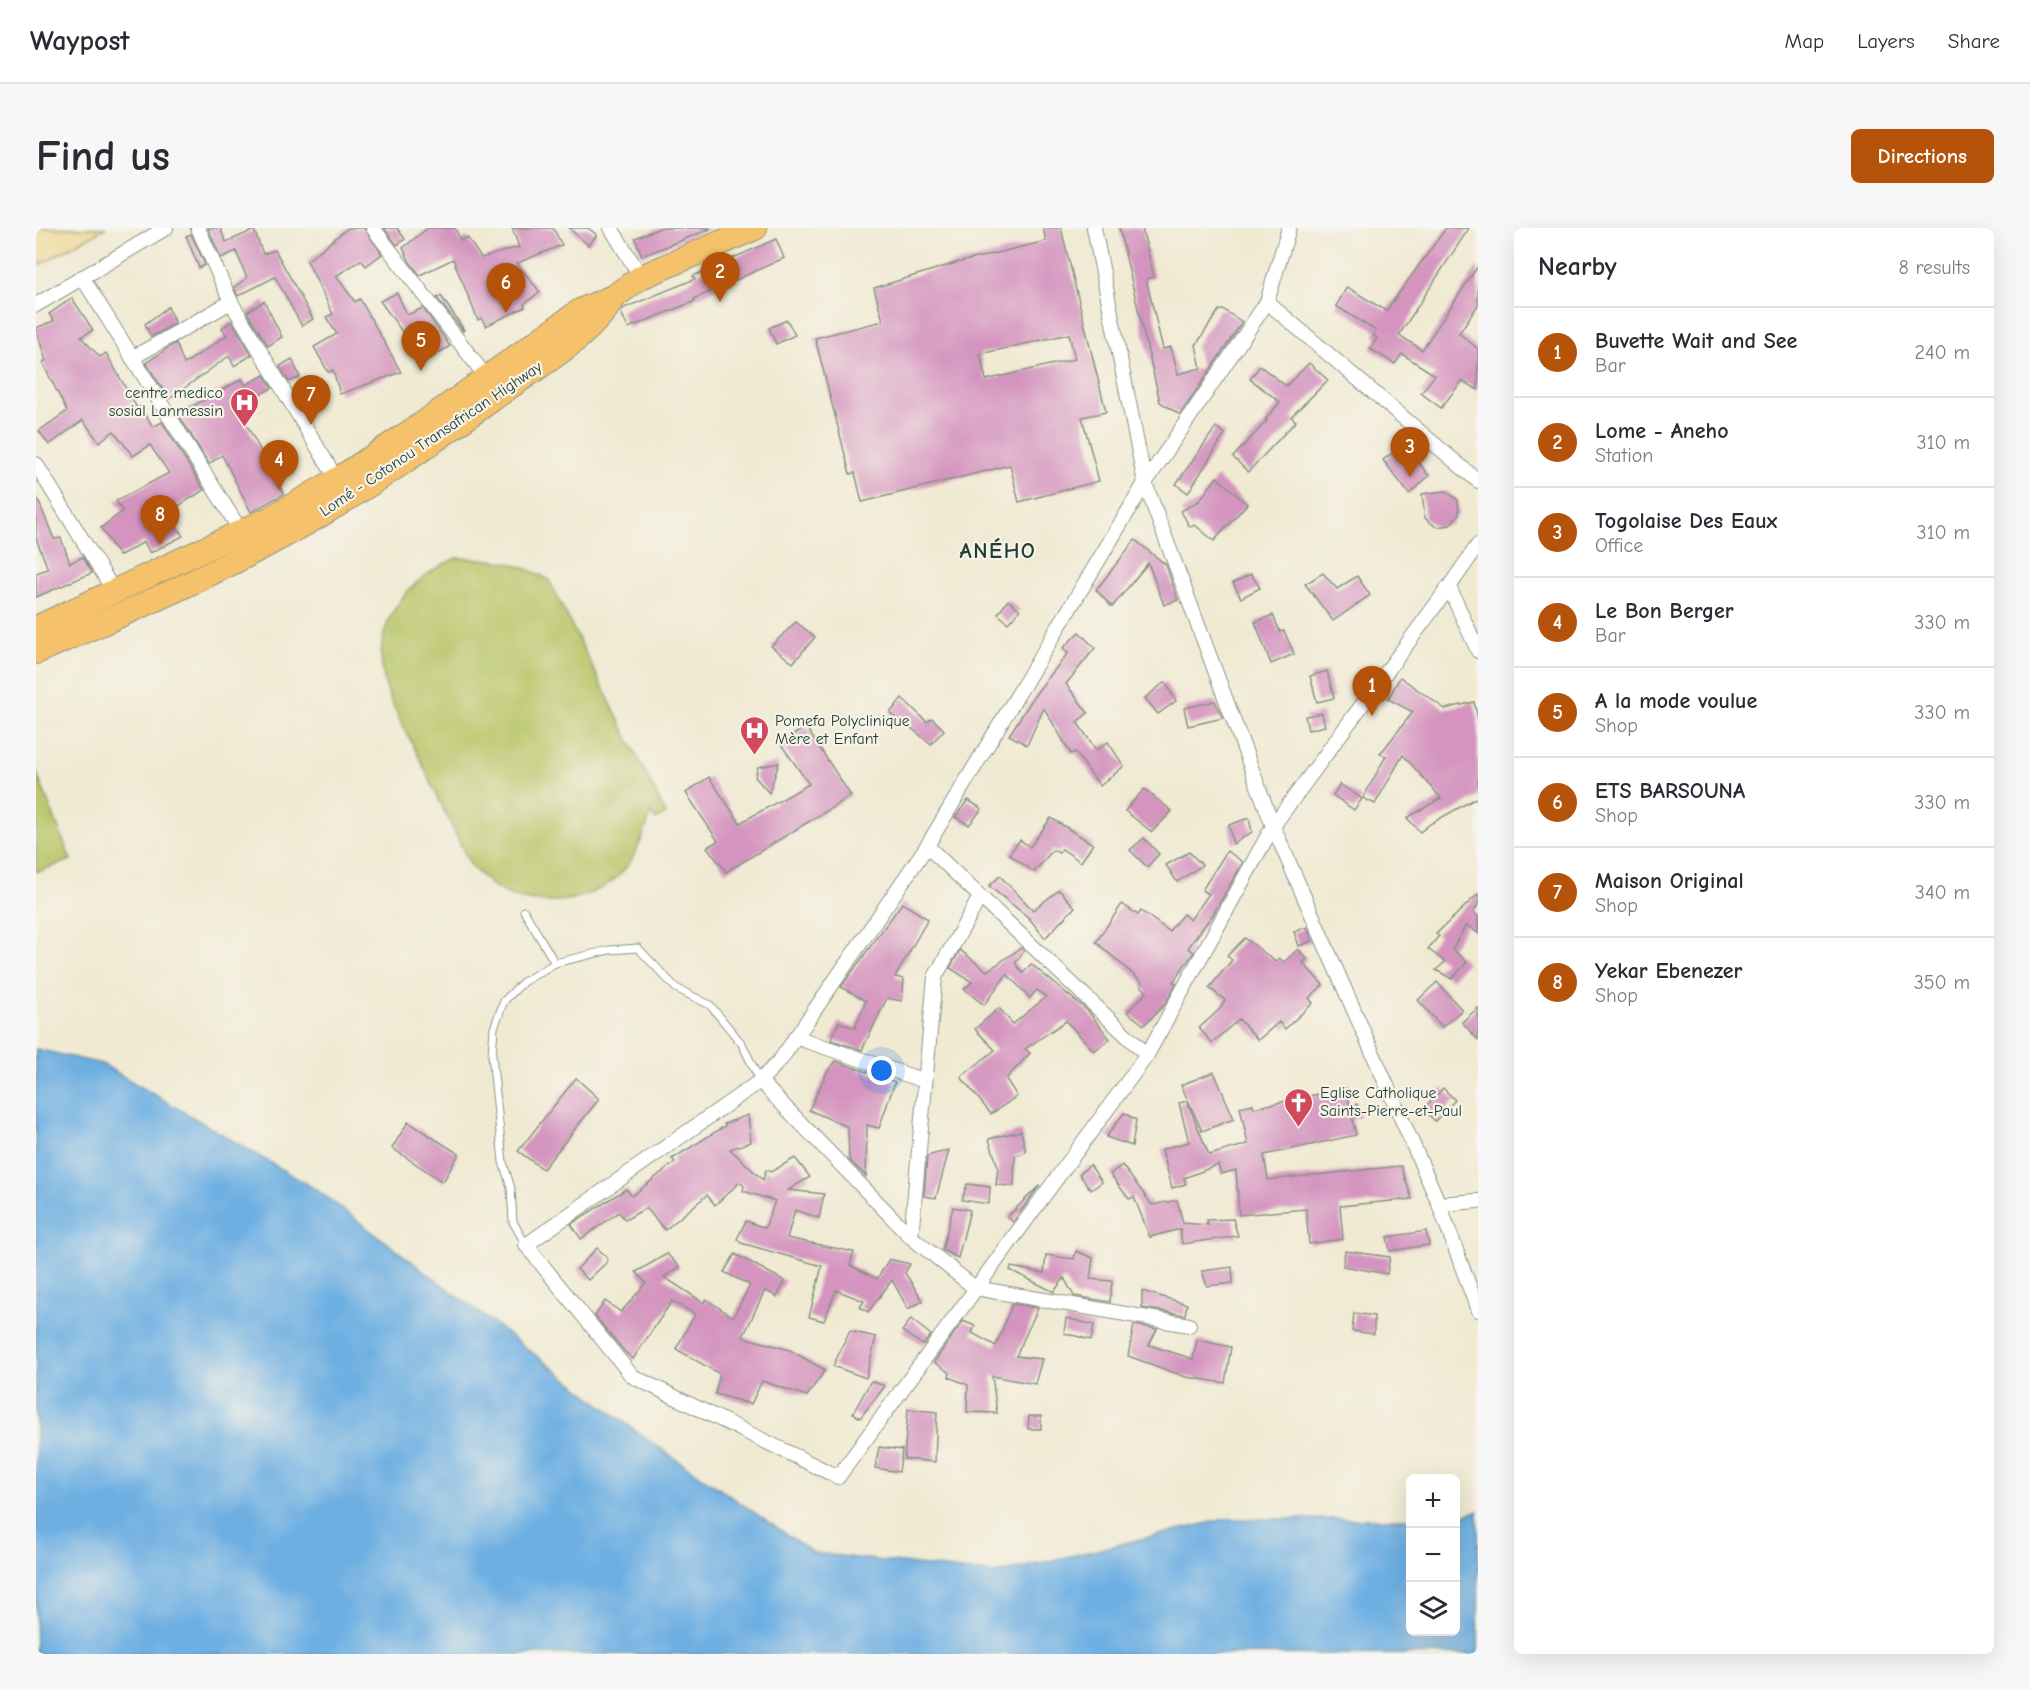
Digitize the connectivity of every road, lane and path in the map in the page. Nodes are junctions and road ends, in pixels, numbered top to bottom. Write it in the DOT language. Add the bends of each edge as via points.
graph roads {
  1 [pos="166,228"];
  2 [pos="198,228"];
  3 [pos="373,228"];
  4 [pos="611,228"];
  5 [pos="755,228"];
  6 [pos="1094,228"];
  7 [pos="1289,228"];
  8 [pos="641,277"];
  9 [pos="81,278"];
  10 [pos="615,296"];
  11 [pos="231,302"];
  12 [pos="1267,302"];
  13 [pos="36,304"];
  14 [pos="132,358"];
  15 [pos="486,377"];
  16 [pos="36,464"];
  17 [pos="337,480"];
  18 [pos="1478,481"];
  19 [pos="1144,483"];
  20 [pos="242,533"];
  21 [pos="1478,544"];
  22 [pos="1449,587"];
  23 [pos="115,593"];
  24 [pos="36,628"];
  25 [pos="1478,651"];
  26 [pos="36,652"];
  27 [pos="1273,826"];
  28 [pos="927,846"];
  29 [pos="980,897"];
  30 [pos="524,911"];
  31 [pos="555,963"];
  32 [pos="795,1037"];
  33 [pos="1147,1054"];
  34 [pos="760,1081"];
  35 [pos="925,1081"];
  36 [pos="1478,1201"];
  37 [pos="1439,1204"];
  38 [pos="911,1237"];
  39 [pos="526,1245"];
  40 [pos="975,1288"];
  41 [pos="1478,1310"];
  42 [pos="1189,1325"];
  1 -- 9 [label="street"];
  2 -- 11 [label="street"];
  3 -- 15 [label="street"];
  4 -- 8 [label="street"];
  5 -- 8 [label="highway, Lomé - Cotonou Transafrican Highway"];
  6 -- 19 [label="street"];
  7 -- 12 [label="street"];
  8 -- 10 [label="highway, Lomé - Cotonou Transafrican Highway"];
  9 -- 13 [label="street"];
  9 -- 14 [label="street"];
  10 -- 15 [label="highway, Lomé - Cotonou Transafrican Highway" via="580,311"];
  10 -- 26 [label="highway, Lomé - Cotonou Transafrican Highway" via="602,316 579,337 428,445 321,515 228,565"];
  11 -- 14 [label="street"];
  11 -- 17 [label="street"];
  12 -- 18 [label="street"];
  12 -- 19 [label="street"];
  14 -- 20 [label="street"];
  15 -- 17 [label="highway, Lomé - Cotonou Transafrican Highway"];
  16 -- 23 [label="street"];
  17 -- 20 [label="highway, Lomé - Cotonou Transafrican Highway"];
  19 -- 27 [label="street"];
  19 -- 28 [label="street"];
  20 -- 23 [label="highway, Lomé - Cotonou Transafrican Highway"];
  21 -- 22 [label="street"];
  22 -- 25 [label="street"];
  22 -- 27 [label="street"];
  23 -- 24 [label="highway, Lomé - Cotonou Transafrican Highway"];
  27 -- 33 [label="street"];
  27 -- 37 [label="street"];
  28 -- 29 [label="street"];
  28 -- 32 [label="street"];
  29 -- 33 [label="street"];
  29 -- 35 [label="street" via="935,977"];
  30 -- 31 [label="lane"];
  31 -- 34 [label="lane" via="609,950 638,948 676,988 710,1005 742,1044"];
  31 -- 39 [label="lane" via="523,982 504,1001 494,1028 492,1055 503,1162 511,1188 513,1222"];
  32 -- 34 [label="street"];
  32 -- 35 [label="street"];
  33 -- 40 [label="street"];
  34 -- 38 [label="street"];
  34 -- 39 [label="street"];
  35 -- 38 [label="street"];
  36 -- 37 [label="street"];
  37 -- 41 [label="street"];
  38 -- 40 [label="street"];
  39 -- 40 [label="street" via="632,1376 838,1477"];
  40 -- 42 [label="street"];
}
